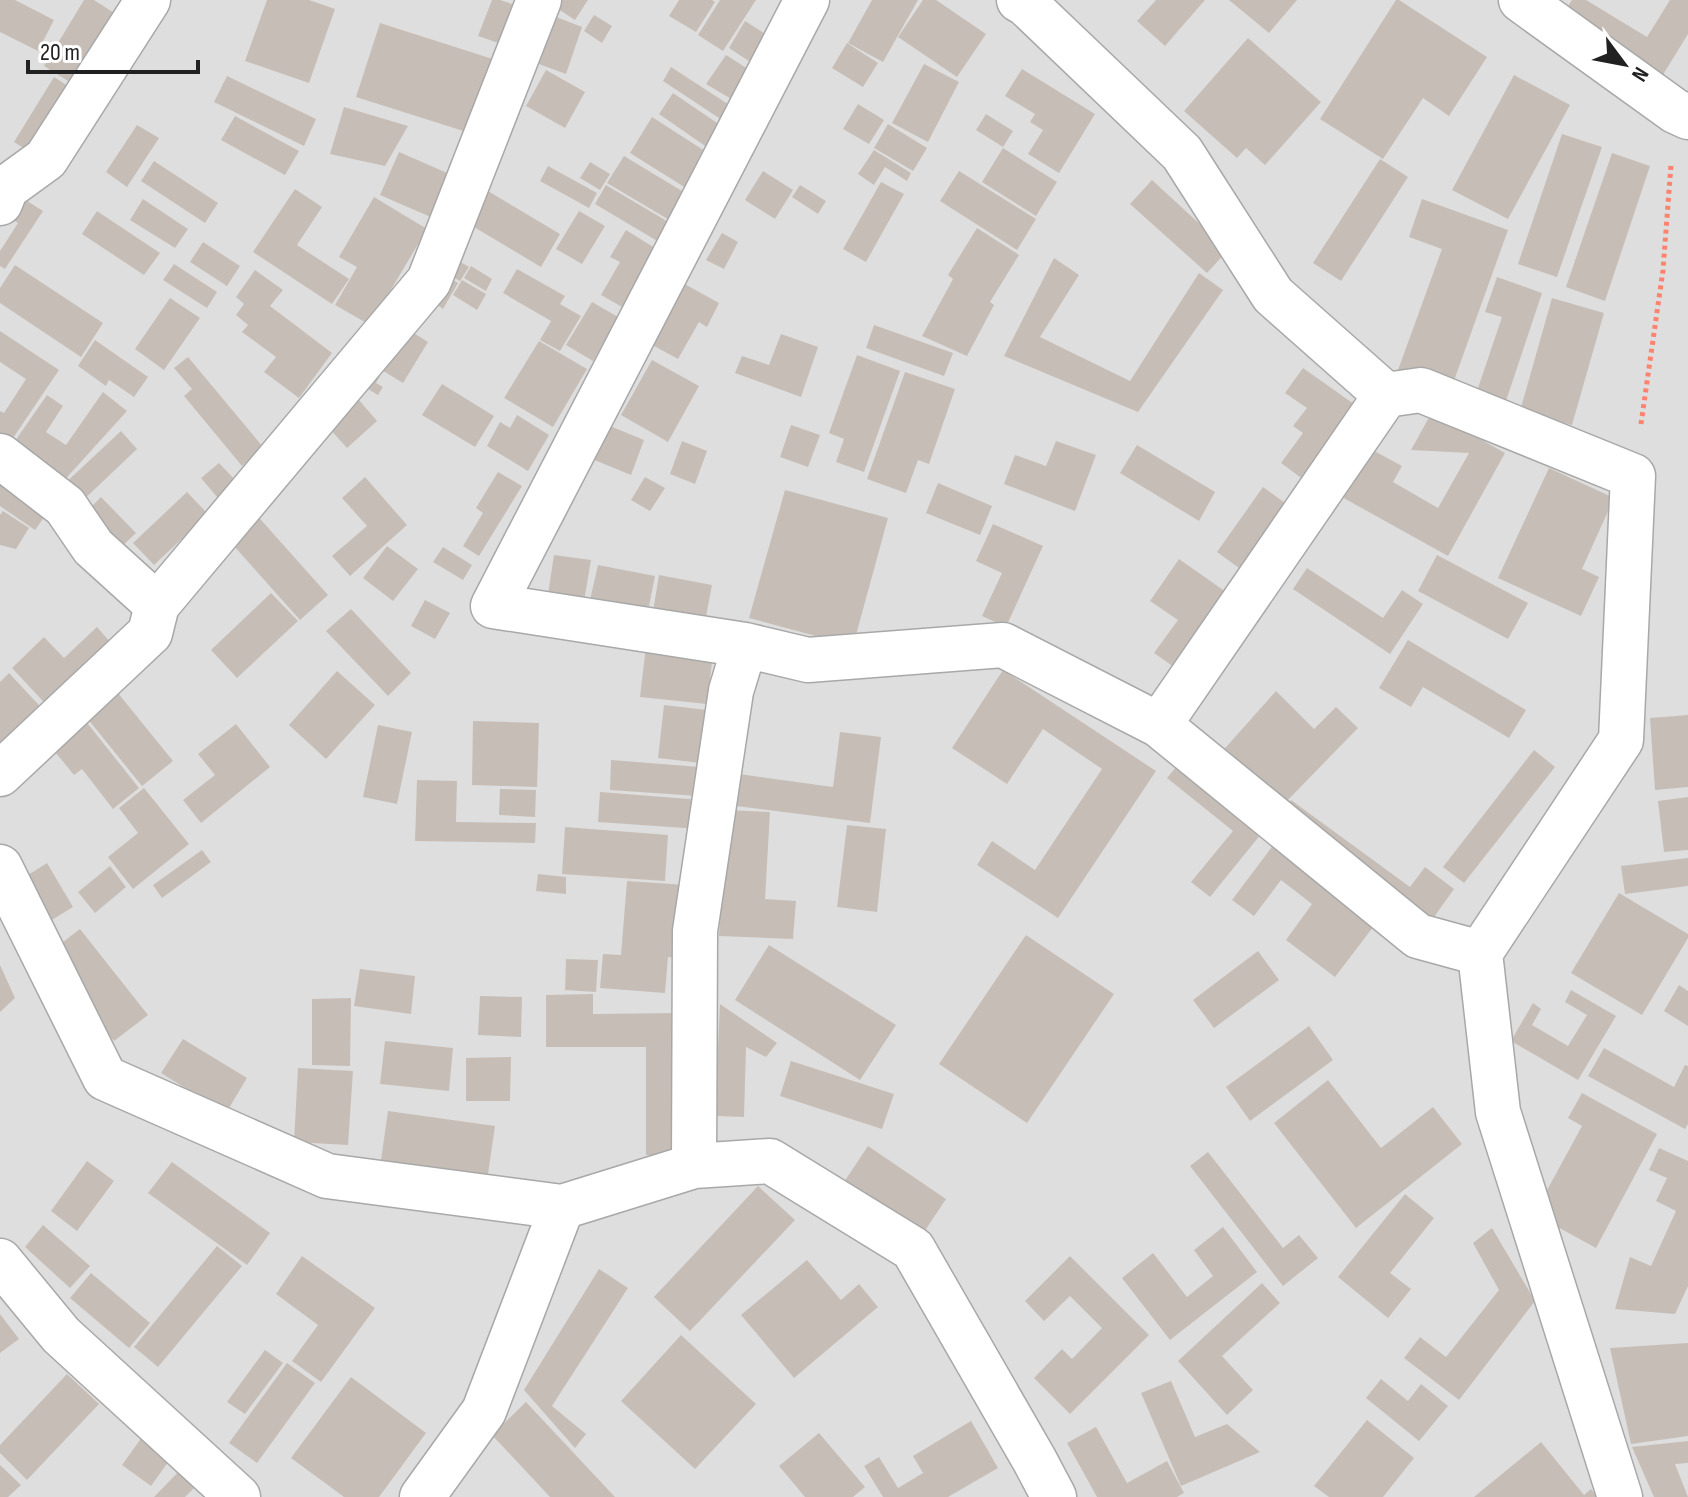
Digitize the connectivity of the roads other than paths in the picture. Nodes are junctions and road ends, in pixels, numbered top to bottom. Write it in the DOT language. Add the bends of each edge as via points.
graph roads {
  1 [pos="148,0"];
  2 [pos="539,0"];
  3 [pos="807,0"];
  4 [pos="1019,0"];
  5 [pos="1521,0"];
  6 [pos="1684,105"];
  7 [pos="0,203"];
  8 [pos="1386,395"];
  9 [pos="0,456"];
  10 [pos="157,605"];
  11 [pos="745,645"];
  12 [pos="1159,725"];
  13 [pos="0,774"];
  14 [pos="0,867"];
  15 [pos="1480,953"];
  16 [pos="694,1166"];
  17 [pos="562,1207"];
  18 [pos="0,1261"];
  19 [pos="238,1497"];
  20 [pos="422,1497"];
  21 [pos="1054,1497"];
  22 [pos="1620,1497"];
  1 -- 7 [label="street" via="46,159 6,188"];
  2 -- 10 [label="street" via="429,281"];
  3 -- 11 [label="street" via="493,606"];
  4 -- 8 [label="street" via="1182,153 1273,295"];
  5 -- 6 [label="street"];
  8 -- 12 [label="street"];
  8 -- 15 [label="street" via="1421,390 1633,476 1621,740"];
  9 -- 10 [label="street" via="65,506 93,547"];
  10 -- 13 [label="street" via="150,633"];
  11 -- 12 [label="street" via="808,660 1003,645"];
  11 -- 16 [label="street" via="731,691 695,931"];
  12 -- 15 [label="street" via="1418,936"];
  14 -- 17 [label="street" via="105,1078 327,1176"];
  15 -- 22 [label="street" via="1498,1112"];
  16 -- 17 [label="street"];
  16 -- 21 [label="street" via="770,1161 913,1249"];
  17 -- 20 [label="street" via="484,1411"];
  18 -- 19 [label="street" via="61,1335"];
}
